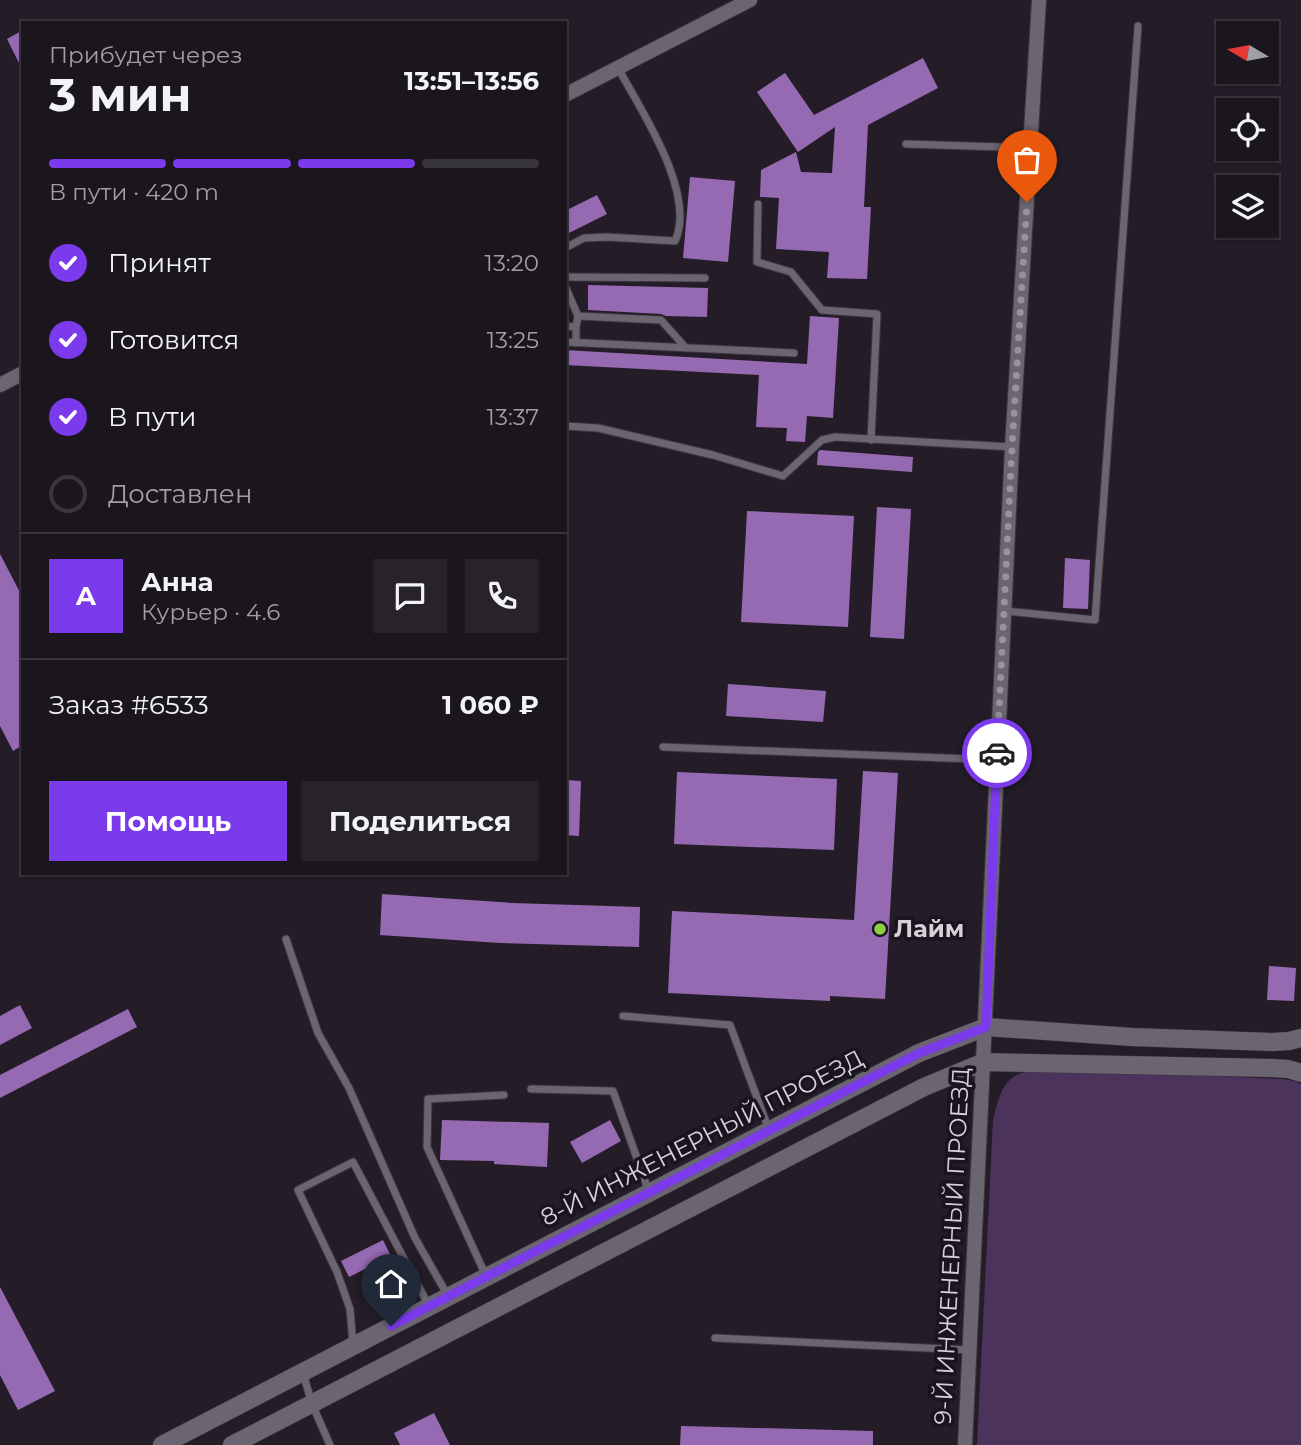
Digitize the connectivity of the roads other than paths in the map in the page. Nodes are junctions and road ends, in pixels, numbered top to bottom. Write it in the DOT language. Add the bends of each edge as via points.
graph roads {
  1 [pos="750,0"];
  2 [pos="1039,0"];
  3 [pos="1138,26"];
  4 [pos="618,68"];
  5 [pos="567,94"];
  6 [pos="906,144"];
  7 [pos="1031,148"];
  8 [pos="758,204"];
  9 [pos="567,246"];
  10 [pos="567,278"];
  11 [pos="705,278"];
  12 [pos="567,291"];
  13 [pos="578,316"];
  14 [pos="567,326"];
  15 [pos="576,327"];
  16 [pos="567,342"];
  17 [pos="576,344"];
  18 [pos="686,348"];
  19 [pos="794,354"];
  20 [pos="21,377"];
  21 [pos="0,385"];
  22 [pos="567,426"];
  23 [pos="871,440"];
  24 [pos="1012,447"];
  25 [pos="1005,611"];
  26 [pos="663,747"];
  27 [pos="997,760"];
  28 [pos="286,939"];
  29 [pos="624,1016"];
  30 [pos="986,1027"];
  31 [pos="1301,1038"];
  32 [pos="984,1062"];
  33 [pos="1301,1073"];
  34 [pos="531,1089"];
  35 [pos="504,1095"];
  36 [pos="770,1130"];
  37 [pos="650,1193"];
  38 [pos="486,1277"];
  39 [pos="448,1297"];
  40 [pos="429,1307"];
  41 [pos="715,1338"];
  42 [pos="353,1346"];
  43 [pos="970,1350"];
  44 [pos="303,1372"];
  45 [pos="312,1404"];
  46 [pos="162,1445"];
  47 [pos="232,1445"];
  48 [pos="330,1445"];
  49 [pos="965,1445"];
  1 -- 4 [label="street"];
  2 -- 7 [label="street, 9-Й ИНЖЕНЕРНЫЙ ПРОЕЗД"];
  3 -- 25 [label="lane" via="1096,620"];
  4 -- 5 [label="street"];
  4 -- 9 [label="lane" via="670,166 680,199 679,234 676,241 584,238"];
  6 -- 7 [label="lane"];
  7 -- 24 [label="street, 9-Й ИНЖЕНЕРНЫЙ ПРОЕЗД"];
  8 -- 23 [label="lane" via="757,262 792,272 822,310 877,314"];
  10 -- 11 [label="lane"];
  12 -- 13 [label="lane"];
  13 -- 15 [label="lane"];
  13 -- 18 [label="lane" via="661,320"];
  14 -- 15 [label="lane"];
  15 -- 17 [label="lane"];
  16 -- 17 [label="lane"];
  17 -- 18 [label="lane"];
  18 -- 19 [label="lane"];
  20 -- 21 [label="street"];
  22 -- 23 [label="lane" via="598,428 783,476 822,440"];
  23 -- 24 [label="lane"];
  24 -- 25 [label="street, 9-Й ИНЖЕНЕРНЫЙ ПРОЕЗД"];
  25 -- 27 [label="street, 9-Й ИНЖЕНЕРНЫЙ ПРОЕЗД"];
  26 -- 27 [label="lane"];
  27 -- 30 [label="street, 9-Й ИНЖЕНЕРНЫЙ ПРОЕЗД"];
  28 -- 39 [label="lane" via="318,1033 349,1088 415,1238"];
  29 -- 36 [label="lane" via="730,1025"];
  30 -- 31 [label="street, 8-Й ИНЖЕНЕРНЫЙ ПРОЕЗД" via="1145,1038 1273,1042"];
  30 -- 32 [label="street, 9-Й ИНЖЕНЕРНЫЙ ПРОЕЗД"];
  30 -- 36 [label="street, 8-Й ИНЖЕНЕРНЫЙ ПРОЕЗД" via="919,1053"];
  32 -- 33 [label="street" via="1272,1068"];
  32 -- 43 [label="street, 9-Й ИНЖЕНЕРНЫЙ ПРОЕЗД"];
  32 -- 45 [label="street" via="924,1087"];
  34 -- 37 [label="lane" via="613,1091"];
  35 -- 38 [label="lane" via="428,1099 427,1147"];
  36 -- 37 [label="street, 8-Й ИНЖЕНЕРНЫЙ ПРОЕЗД"];
  37 -- 38 [label="street, 8-Й ИНЖЕНЕРНЫЙ ПРОЕЗД"];
  38 -- 39 [label="street, 8-Й ИНЖЕНЕРНЫЙ ПРОЕЗД"];
  39 -- 40 [label="street, 8-Й ИНЖЕНЕРНЫЙ ПРОЕЗД"];
  40 -- 42 [label="street, 8-Й ИНЖЕНЕРНЫЙ ПРОЕЗД"];
  40 -- 42 [label="lane" via="353,1162 331,1173 298,1190 337,1272 350,1309"];
  41 -- 43 [label="lane"];
  42 -- 44 [label="street, 8-Й ИНЖЕНЕРНЫЙ ПРОЕЗД"];
  43 -- 49 [label="street, 9-Й ИНЖЕНЕРНЫЙ ПРОЕЗД"];
  44 -- 45 [label="lane"];
  44 -- 46 [label="street, 8-Й ИНЖЕНЕРНЫЙ ПРОЕЗД"];
  45 -- 47 [label="street"];
  45 -- 48 [label="lane"];
}
